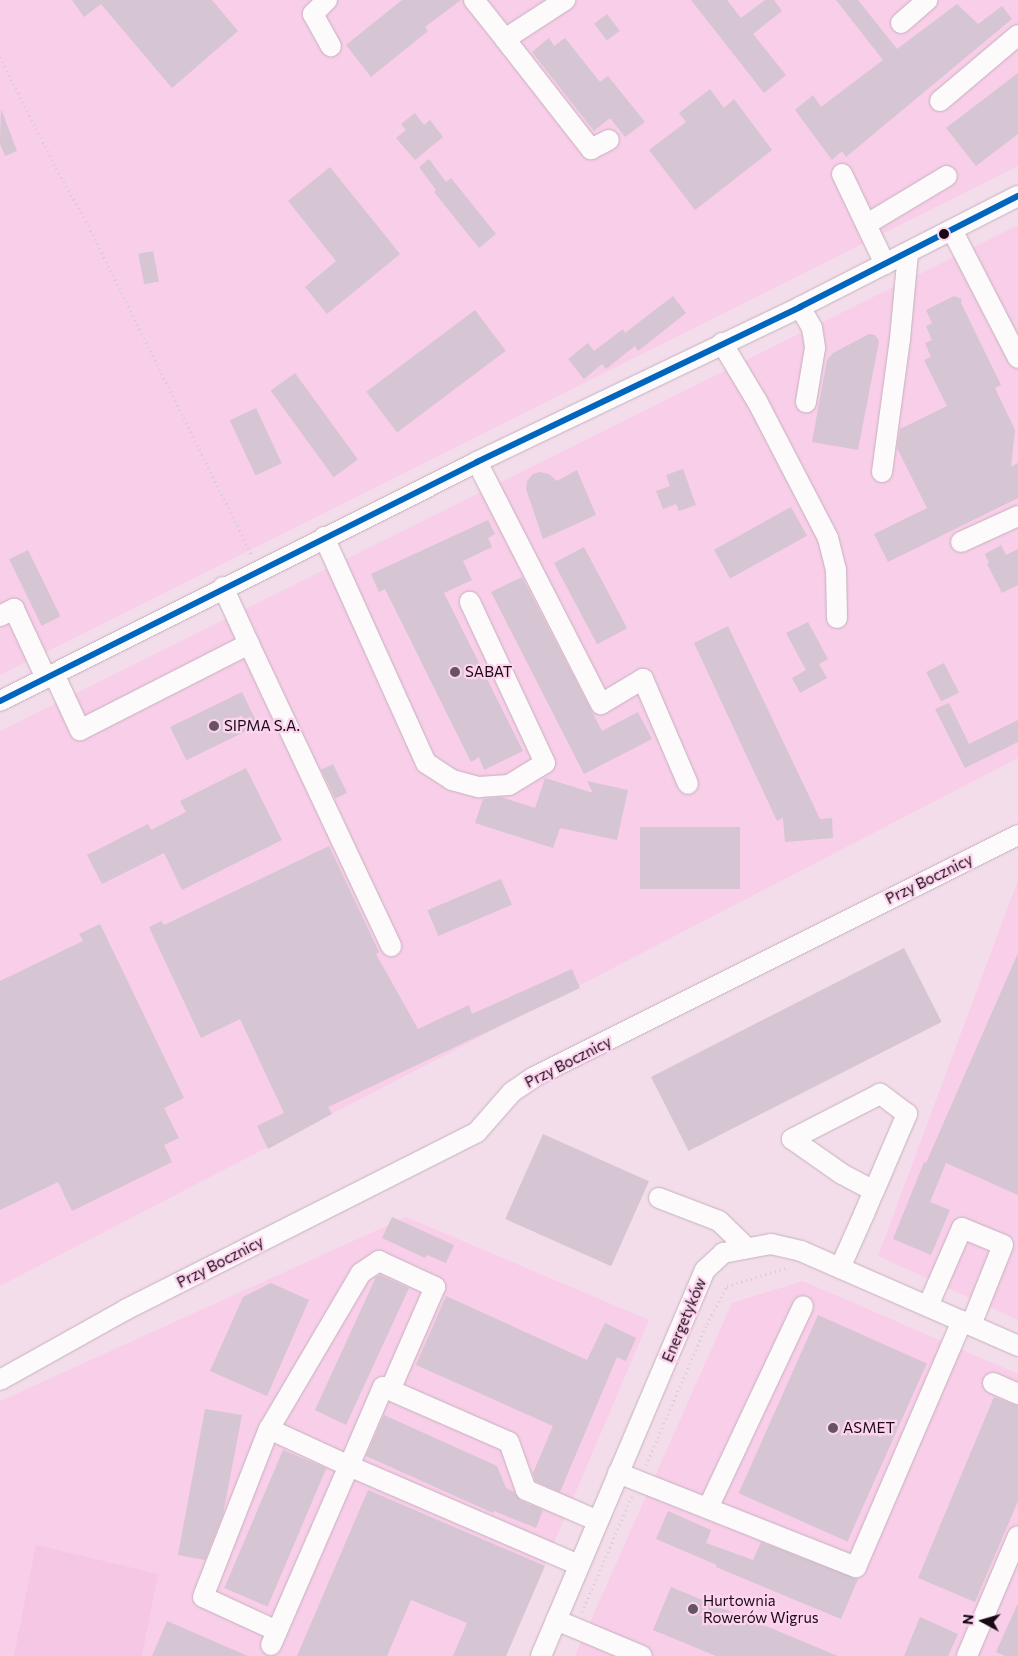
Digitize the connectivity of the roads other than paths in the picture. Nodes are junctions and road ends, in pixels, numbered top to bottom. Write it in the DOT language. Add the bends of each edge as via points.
graph roads {
  1 [pos="327,0"];
  2 [pos="474,0"];
  3 [pos="565,0"];
  4 [pos="927,0"];
  5 [pos="901,23"];
  6 [pos="1018,35"];
  7 [pos="505,39"];
  8 [pos="331,46"];
  9 [pos="940,100"];
  10 [pos="609,140"];
  11 [pos="842,174"];
  12 [pos="947,176"];
  13 [pos="1018,196"];
  14 [pos="867,224"];
  15 [pos="952,230"];
  16 [pos="908,253"];
  17 [pos="885,264"];
  18 [pos="800,307"];
  19 [pos="722,343"];
  20 [pos="1018,358"];
  21 [pos="806,402"];
  22 [pos="477,462"];
  23 [pos="882,472"];
  24 [pos="1018,516"];
  25 [pos="324,537"];
  26 [pos="961,542"];
  27 [pos="223,587"];
  28 [pos="470,602"];
  29 [pos="0,616"];
  30 [pos="837,618"];
  31 [pos="249,644"];
  32 [pos="50,676"];
  33 [pos="0,701"];
  34 [pos="688,784"];
  35 [pos="1018,835"];
  36 [pos="392,946"];
  37 [pos="874,1191"];
  38 [pos="659,1198"];
  39 [pos="747,1248"];
  40 [pos="840,1268"];
  41 [pos="803,1306"];
  42 [pos="928,1306"];
  43 [pos="966,1323"];
  44 [pos="1018,1346"];
  45 [pos="0,1380"];
  46 [pos="993,1383"];
  47 [pos="390,1390"];
  48 [pos="1018,1394"];
  49 [pos="269,1429"];
  50 [pos="349,1466"];
  51 [pos="618,1473"];
  52 [pos="708,1508"];
  53 [pos="598,1521"];
  54 [pos="1018,1536"];
  55 [pos="579,1565"];
  56 [pos="556,1620"];
  57 [pos="541,1656"];
  58 [pos="642,1656"];
  59 [pos="967,1656"];
  1 -- 8 [label="street" via="313,14"];
  2 -- 7 [label="street"];
  3 -- 7 [label="street"];
  4 -- 5 [label="street"];
  6 -- 9 [label="street"];
  7 -- 10 [label="street" via="591,149"];
  11 -- 14 [label="street"];
  12 -- 14 [label="street"];
  13 -- 15 [label="street"];
  14 -- 17 [label="street"];
  15 -- 16 [label="street"];
  15 -- 20 [label="street"];
  16 -- 17 [label="street"];
  16 -- 23 [label="street"];
  17 -- 18 [label="street"];
  18 -- 19 [label="street"];
  18 -- 21 [label="street" via="812,328 815,348"];
  19 -- 22 [label="street"];
  19 -- 30 [label="street" via="758,403 828,538 836,570"];
  22 -- 25 [label="street"];
  22 -- 34 [label="street" via="601,704 643,678"];
  24 -- 26 [label="street"];
  25 -- 27 [label="street"];
  25 -- 28 [label="street" via="426,763 452,780 479,787 509,785 545,763"];
  27 -- 31 [label="street"];
  27 -- 32 [label="street"];
  29 -- 32 [label="street" via="14,609"];
  31 -- 32 [label="street" via="80,730"];
  31 -- 36 [label="street"];
  32 -- 33 [label="street"];
  35 -- 45 [label="street, Przy Bocznicy" via="534,1077 512,1092 477,1132 134,1306"];
  37 -- 37 [label="street" via="906,1114 880,1094 792,1139 842,1174"];
  37 -- 40 [label="street"];
  38 -- 39 [label="street" via="719,1221"];
  39 -- 40 [label="street, Energetyków" via="771,1244 801,1250"];
  39 -- 51 [label="street, Energetyków" via="723,1253 705,1270"];
  40 -- 42 [label="street, Energetyków"];
  41 -- 52 [label="street"];
  42 -- 43 [label="street, Energetyków"];
  42 -- 43 [label="street" via="962,1228 1003,1245"];
  43 -- 44 [label="street, Energetyków"];
  43 -- 52 [label="street" via="856,1567"];
  46 -- 48 [label="street"];
  47 -- 49 [label="street" via="435,1287 379,1261 361,1272"];
  47 -- 50 [label="street" via="383,1387"];
  47 -- 53 [label="street" via="509,1442 526,1490"];
  49 -- 50 [label="street"];
  49 -- 50 [label="street" via="203,1597 274,1638"];
  50 -- 55 [label="street"];
  51 -- 52 [label="street"];
  51 -- 53 [label="street, Energetyków"];
  53 -- 55 [label="street, Energetyków"];
  54 -- 59 [label="street"];
  55 -- 56 [label="street, Energetyków"];
  56 -- 57 [label="street, Energetyków"];
  56 -- 58 [label="street"];
}
